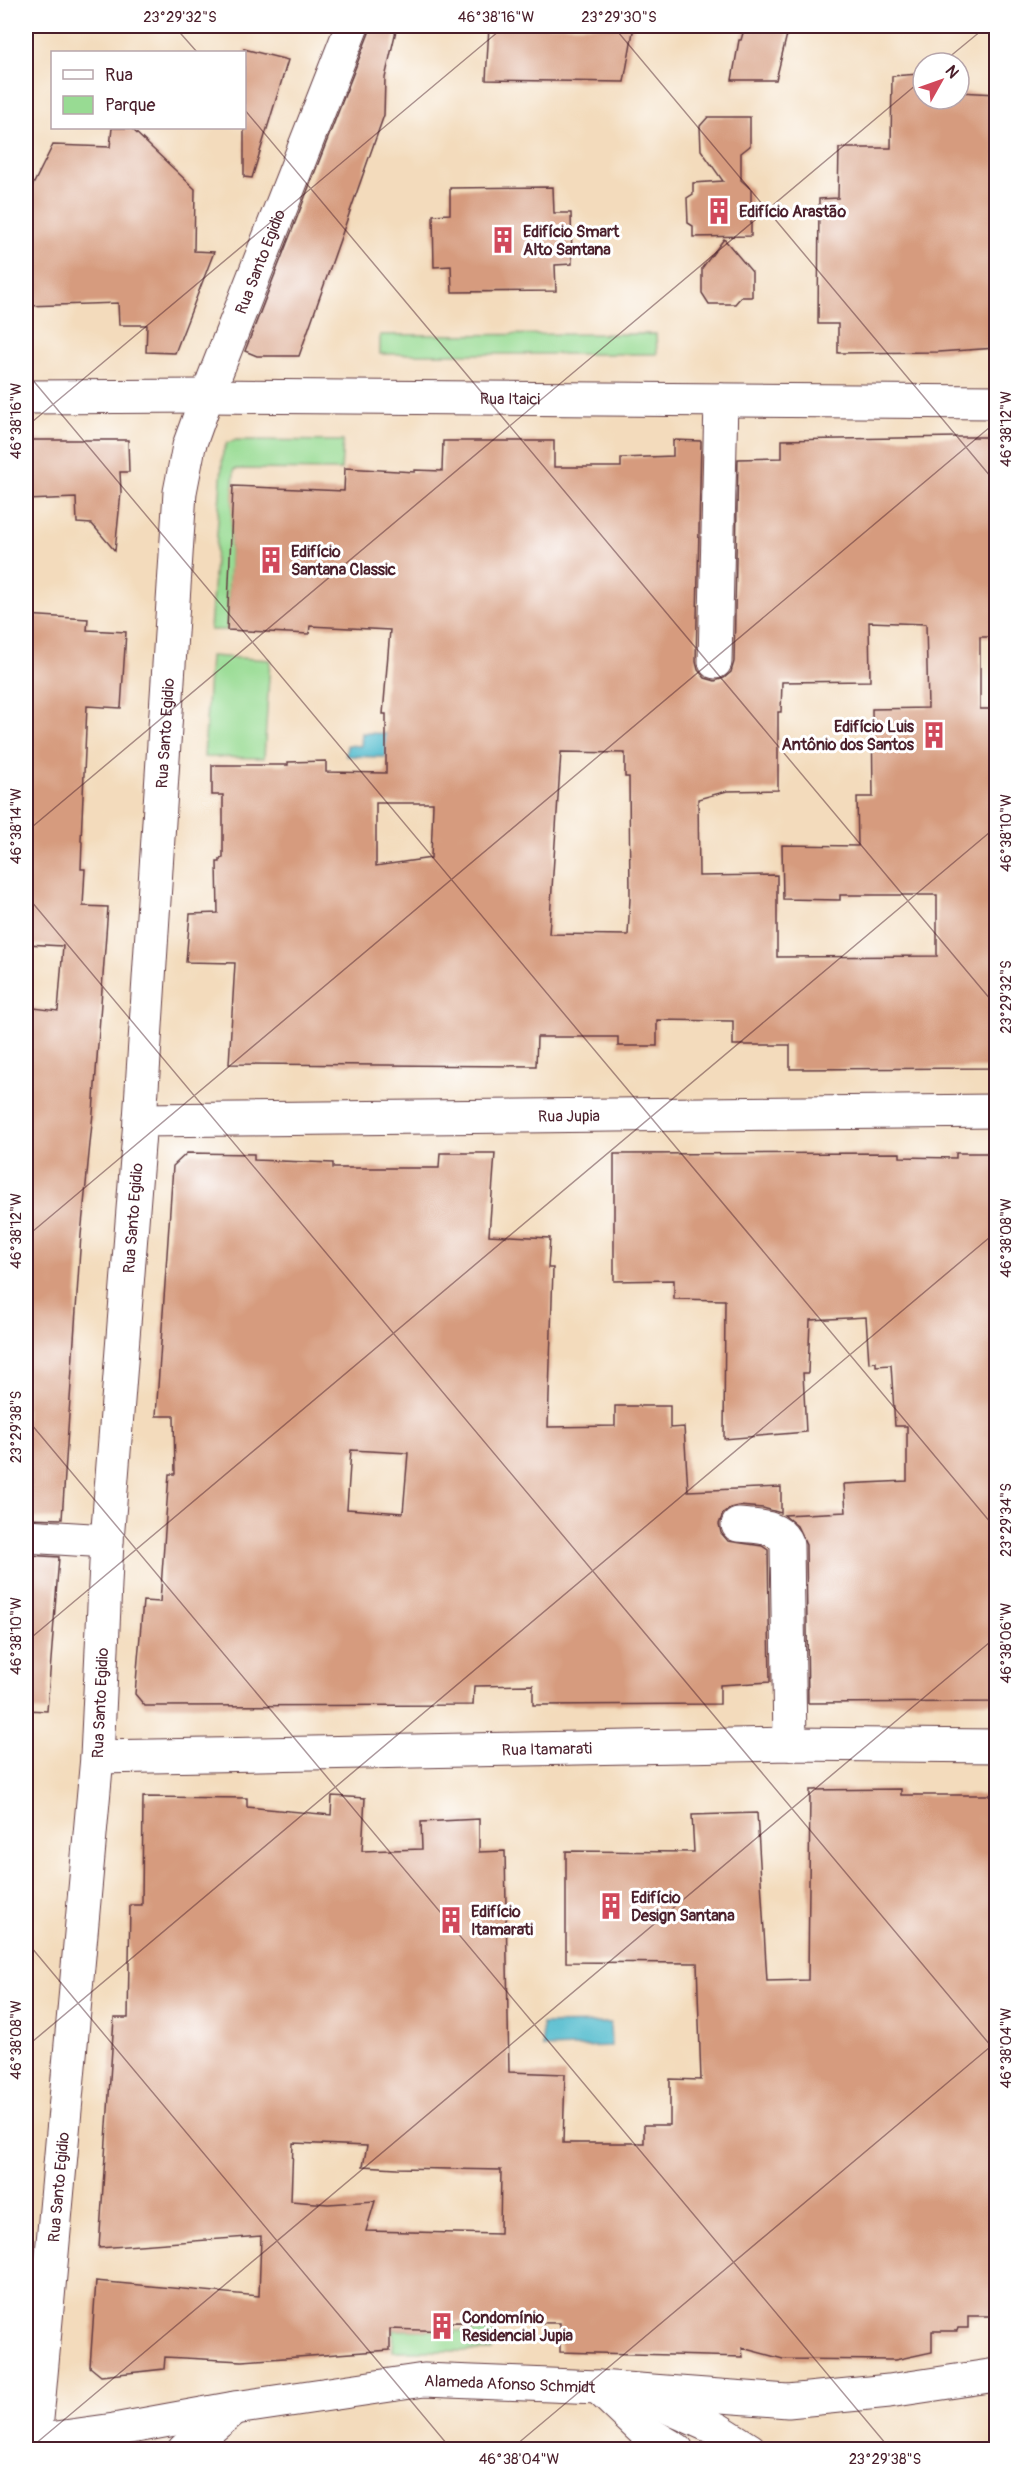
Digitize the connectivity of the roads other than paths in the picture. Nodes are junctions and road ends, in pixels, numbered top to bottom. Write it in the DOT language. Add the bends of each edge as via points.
graph roads {
  1 [pos="352,26"];
  2 [pos="207,396"];
  3 [pos="26,397"];
  4 [pos="721,400"];
  5 [pos="996,402"];
  6 [pos="715,662"];
  7 [pos="996,1111"];
  8 [pos="140,1120"];
  9 [pos="738,1525"];
  10 [pos="26,1536"];
  11 [pos="107,1541"];
  12 [pos="790,1744"];
  13 [pos="996,1746"];
  14 [pos="97,1757"];
  15 [pos="996,2374"];
  16 [pos="598,2387"];
  17 [pos="235,2408"];
  18 [pos="32,2443"];
  19 [pos="184,2450"];
  20 [pos="677,2450"];
  21 [pos="750,2450"];
  1 -- 2 [label="street, Rua Santo Egidio"];
  2 -- 3 [label="street, Rua Itaici"];
  2 -- 4 [label="street, Rua Itaici"];
  2 -- 8 [label="street, Rua Santo Egidio" via="189,446 180,492"];
  4 -- 5 [label="street, Rua Itaici"];
  4 -- 6 [label="street"];
  7 -- 8 [label="street, Rua Jupia"];
  8 -- 11 [label="street, Rua Santo Egidio"];
  9 -- 12 [label="street" via="773,1530 784,1537 787,1545"];
  10 -- 11 [label="street"];
  11 -- 14 [label="street, Rua Santo Egidio"];
  12 -- 13 [label="street, Rua Itamarati"];
  12 -- 14 [label="street, Rua Itamarati"];
  14 -- 18 [label="street, Rua Santo Egidio"];
  15 -- 16 [label="street, Alameda Afonso Schmidt" via="788,2402"];
  16 -- 17 [label="street, Alameda Afonso Schmidt" via="424,2380"];
  16 -- 20 [label="street" via="643,2430"];
  16 -- 21 [label="street" via="662,2403"];
  17 -- 18 [label="street, Alameda Afonso Schmidt"];
  17 -- 19 [label="street"];
}
